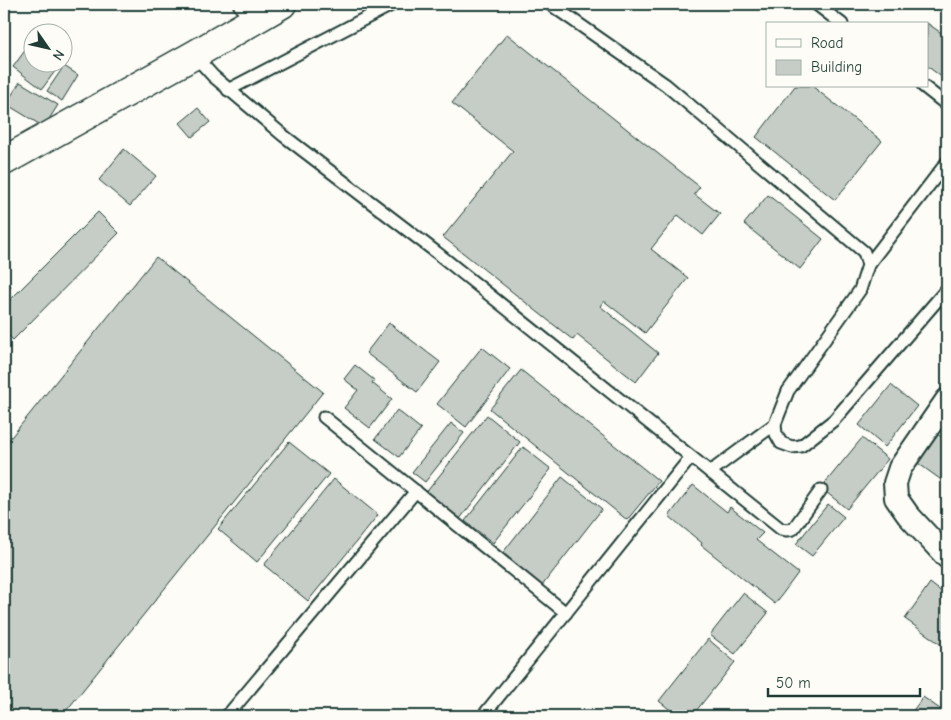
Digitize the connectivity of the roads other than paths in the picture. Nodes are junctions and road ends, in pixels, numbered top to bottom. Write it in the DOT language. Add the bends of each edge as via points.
graph roads {
  1 [pos="282,4"];
  2 [pos="393,4"];
  3 [pos="550,4"];
  4 [pos="816,4"];
  5 [pos="252,11"];
  6 [pos="839,22"];
  7 [pos="194,55"];
  8 [pos="926,88"];
  9 [pos="228,90"];
  10 [pos="947,105"];
  11 [pos="4,161"];
  12 [pos="947,162"];
  13 [pos="868,265"];
  14 [pos="947,289"];
  15 [pos="947,400"];
  16 [pos="324,417"];
  17 [pos="775,424"];
  18 [pos="691,457"];
  19 [pos="710,472"];
  20 [pos="821,490"];
  21 [pos="416,491"];
  22 [pos="947,558"];
  23 [pos="566,613"];
  24 [pos="226,716"];
  25 [pos="483,716"];
  1 -- 5 [label="highway"];
  2 -- 9 [label="lane"];
  3 -- 13 [label="lane" via="673,91 864,252"];
  4 -- 6 [label="lane"];
  5 -- 7 [label="highway"];
  7 -- 9 [label="lane"];
  7 -- 11 [label="highway"];
  8 -- 10 [label="lane"];
  9 -- 18 [label="lane"];
  12 -- 13 [label="lane"];
  13 -- 17 [label="lane" via="860,290 788,391"];
  14 -- 17 [label="lane" via="834,420 815,437 801,446 792,447 781,443"];
  15 -- 22 [label="street" via="900,468 895,482 896,498"];
  16 -- 21 [label="lane"];
  17 -- 19 [label="lane"];
  18 -- 19 [label="lane"];
  18 -- 23 [label="lane"];
  19 -- 20 [label="lane" via="781,529 787,530 792,529"];
  21 -- 23 [label="lane"];
  21 -- 24 [label="lane"];
  23 -- 25 [label="lane"];
}
